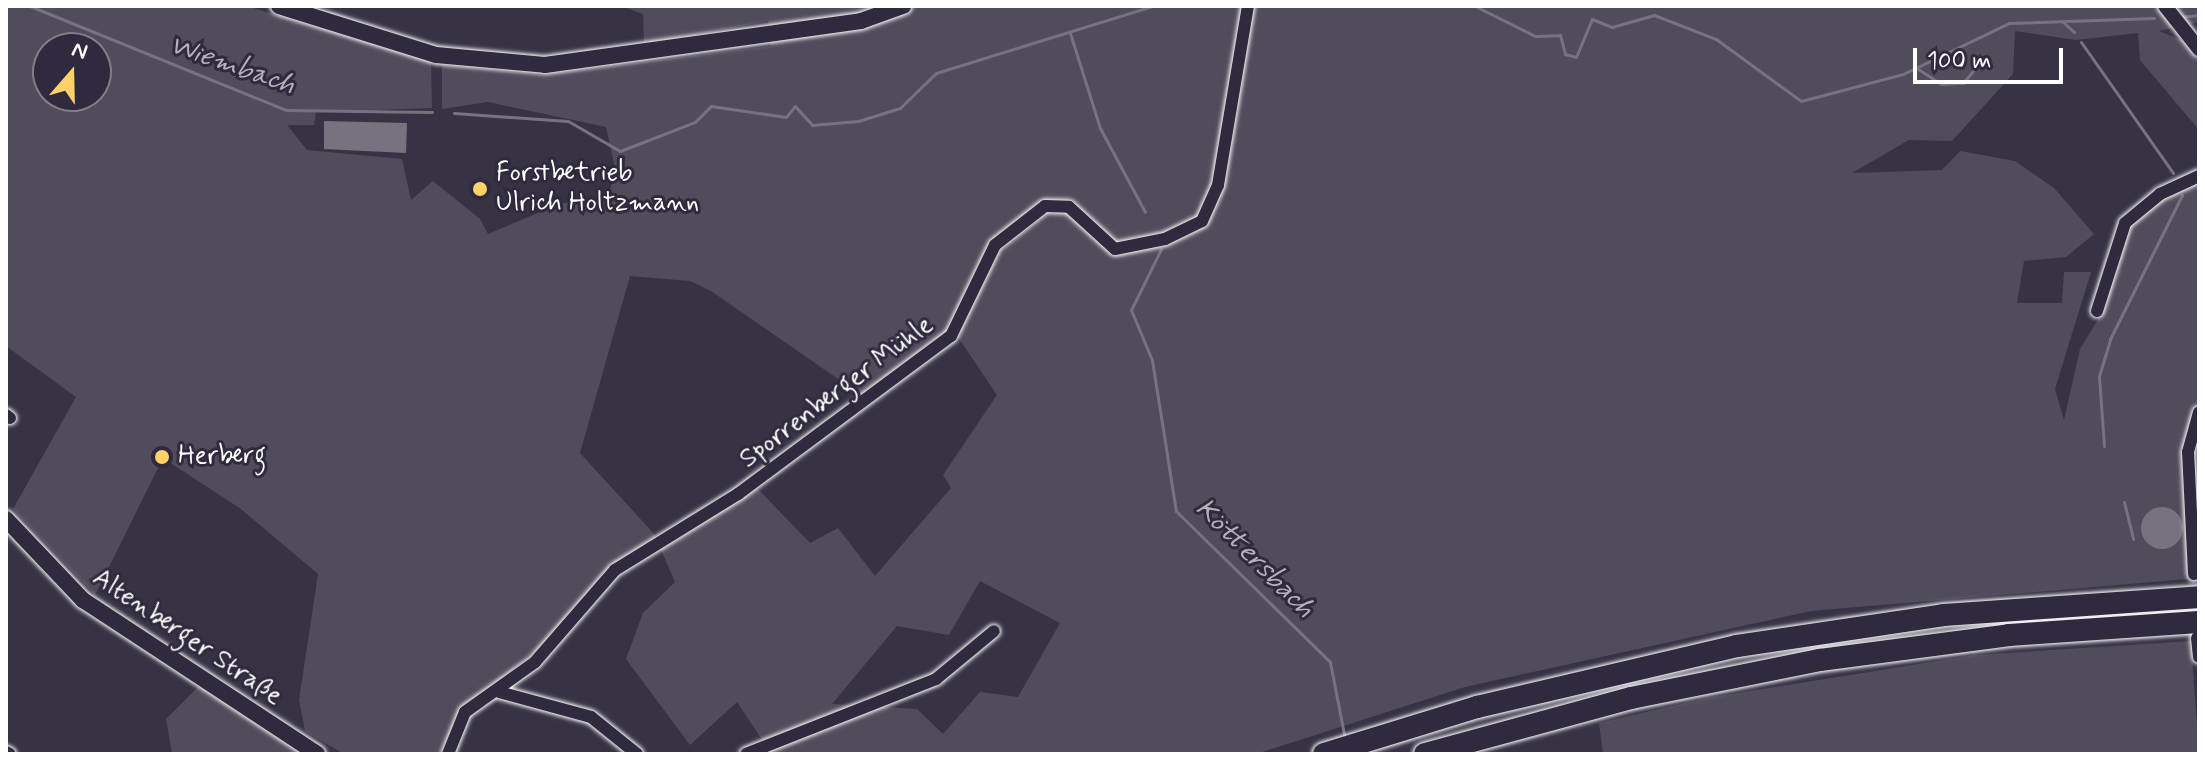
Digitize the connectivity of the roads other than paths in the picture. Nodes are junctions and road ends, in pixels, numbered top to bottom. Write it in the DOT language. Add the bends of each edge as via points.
graph roads {
  1 [pos="279,6"];
  2 [pos="903,6"];
  3 [pos="1248,6"];
  4 [pos="2166,8"];
  5 [pos="2199,49"];
  6 [pos="2199,176"];
  7 [pos="2097,311"];
  8 [pos="2199,412"];
  9 [pos="6,519"];
  10 [pos="2194,574"];
  11 [pos="2199,597"];
  12 [pos="2198,630"];
  13 [pos="994,631"];
  14 [pos="2199,657"];
  15 [pos="499,692"];
  16 [pos="317,754"];
  17 [pos="448,754"];
  18 [pos="637,754"];
  19 [pos="746,754"];
  20 [pos="1324,754"];
  21 [pos="1425,754"];
  1 -- 2 [label="main road" via="403,47 518,65 598,62 772,36 861,21"];
  3 -- 15 [label="street, Sporrenberger Mühle" via="1224,160 1202,221 1165,239 1115,249 1069,207 1045,206 995,245 951,336 738,494 622,565 546,651"];
  4 -- 5 [label="street"];
  6 -- 7 [label="street" via="2125,223"];
  8 -- 10 [label="street" via="2188,452"];
  9 -- 16 [label="main road, Altenberger Straße" via="83,600"];
  11 -- 20 [label="highway" via="2038,606 1808,634 1477,707"];
  12 -- 14 [label="street"];
  12 -- 21 [label="highway" via="2009,635 1833,658"];
  13 -- 19 [label="street" via="936,679"];
  15 -- 17 [label="street, Sporrenberger Mühle" via="465,712"];
  15 -- 18 [label="street" via="591,717"];
}
